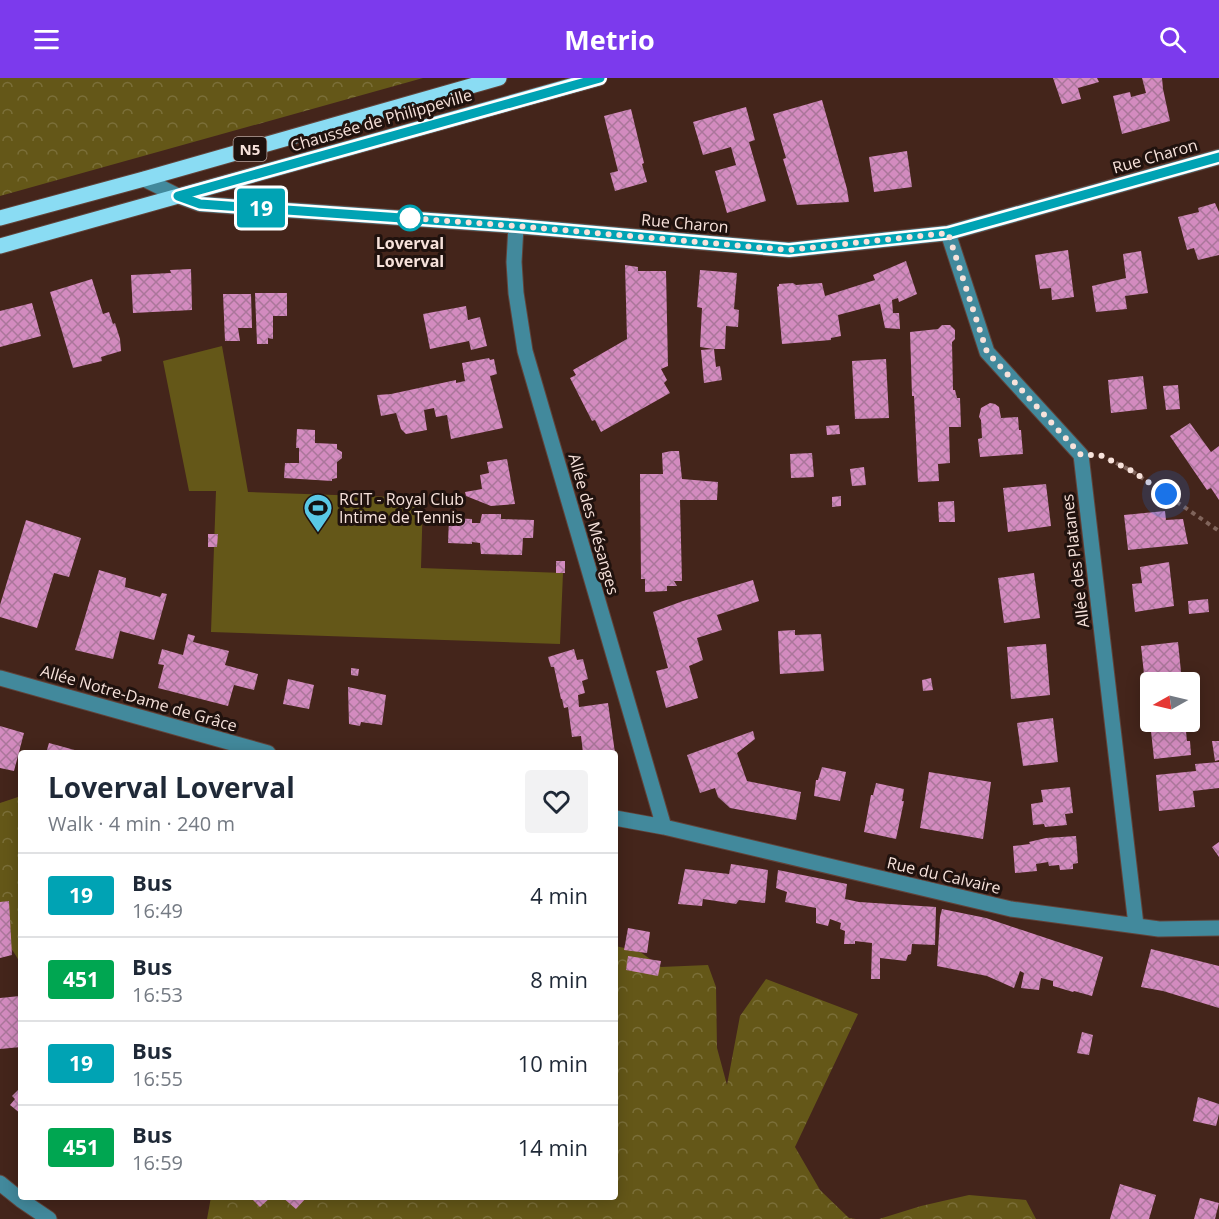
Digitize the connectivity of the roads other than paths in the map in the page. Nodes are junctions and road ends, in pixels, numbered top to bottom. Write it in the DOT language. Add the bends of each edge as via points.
graph roads {
  1 [pos="499,78"];
  2 [pos="599,78"];
  3 [pos="1219,157"];
  4 [pos="144,179"];
  5 [pos="178,196"];
  6 [pos="0,218"];
  7 [pos="516,226"];
  8 [pos="948,233"];
  9 [pos="0,246"];
  10 [pos="0,678"];
  11 [pos="257,750"];
  12 [pos="618,819"];
  13 [pos="664,827"];
  14 [pos="1136,925"];
  15 [pos="1219,928"];
  16 [pos="0,1183"];
  17 [pos="18,1198"];
  18 [pos="21,1200"];
  19 [pos="49,1219"];
  1 -- 4 [label="main road, Chaussée de Philippeville / N5"];
  2 -- 5 [label="main road, Chaussée de Philippeville / N5"];
  3 -- 8 [label="street, Rue Charon"];
  4 -- 5 [label="street, Rue Charon"];
  4 -- 6 [label="main road, Chaussée de Philippeville / N5"];
  5 -- 7 [label="street, Rue Charon" via="200,204"];
  5 -- 9 [label="main road, Chaussée de Philippeville / N5"];
  7 -- 8 [label="street, Rue Charon" via="789,250"];
  7 -- 13 [label="street, Allée des Mésanges" via="516,293 525,351"];
  8 -- 14 [label="street, Allée des Platanes" via="987,352 1081,455"];
  10 -- 11 [label="street, Allée Notre-Dame de Grâce"];
  12 -- 13 [label="street"];
  13 -- 14 [label="street, Rue du Calvaire" via="1011,909"];
  14 -- 15 [label="street, Rue du Calvaire" via="1159,929"];
  16 -- 17 [label="street"];
  18 -- 19 [label="street"];
}
